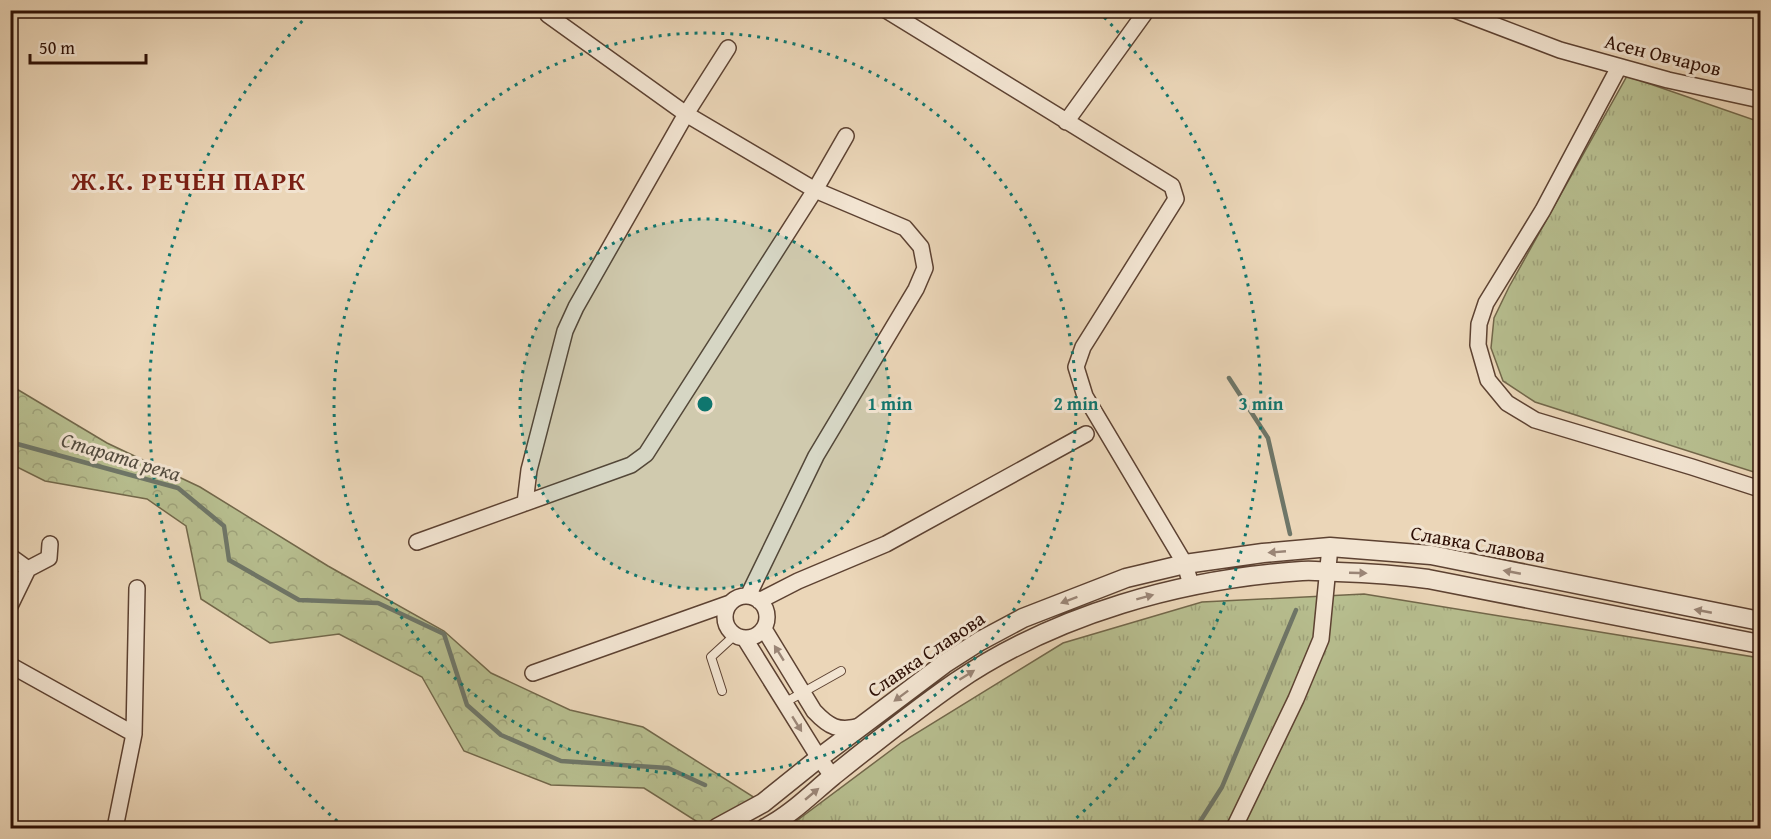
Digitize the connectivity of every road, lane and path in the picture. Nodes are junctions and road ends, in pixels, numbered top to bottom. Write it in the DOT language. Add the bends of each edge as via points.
graph roads {
  1 [pos="886,10"];
  2 [pos="1147,10"];
  3 [pos="1455,10"];
  4 [pos="548,15"];
  5 [pos="728,48"];
  6 [pos="1619,67"];
  7 [pos="1761,100"];
  8 [pos="686,114"];
  9 [pos="1066,122"];
  10 [pos="846,136"];
  11 [pos="815,190"];
  12 [pos="1086,435"];
  13 [pos="1761,489"];
  14 [pos="525,503"];
  15 [pos="417,542"];
  16 [pos="50,544"];
  17 [pos="1330,547"];
  18 [pos="10,556"];
  19 [pos="1185,564"];
  20 [pos="28,569"];
  21 [pos="1328,572"];
  22 [pos="1191,585"];
  23 [pos="137,588"];
  24 [pos="754,599"];
  25 [pos="730,603"];
  26 [pos="10,606"];
  27 [pos="686,618"];
  28 [pos="1761,621"];
  29 [pos="764,628"];
  30 [pos="735,632"];
  31 [pos="1761,644"];
  32 [pos="10,665"];
  33 [pos="841,671"];
  34 [pos="533,673"];
  35 [pos="722,691"];
  36 [pos="803,692"];
  37 [pos="784,703"];
  38 [pos="861,726"];
  39 [pos="134,734"];
  40 [pos="819,758"];
  41 [pos="832,777"];
  42 [pos="115,828"];
  43 [pos="717,828"];
  44 [pos="765,828"];
  45 [pos="1234,828"];
  1 -- 9 [label="street"];
  2 -- 9 [label="street"];
  3 -- 6 [label="street, Асен Овчаров" via="1560,50"];
  4 -- 8 [label="street"];
  5 -- 8 [label="street"];
  6 -- 7 [label="street, Асен Овчаров"];
  6 -- 13 [label="street" via="1543,210 1486,303 1478,345 1488,380 1507,404 1535,420"];
  8 -- 11 [label="street"];
  8 -- 14 [label="street" via="565,332 529,470"];
  9 -- 19 [label="street" via="1172,186 1176,198 1083,347 1076,367 1085,396"];
  10 -- 11 [label="street"];
  11 -- 14 [label="street" via="646,454 630,465"];
  11 -- 24 [label="street" via="905,228 921,247 925,268 816,456"];
  12 -- 24 [label="street" via="886,544"];
  14 -- 15 [label="street"];
  16 -- 20 [label="street" via="48,558"];
  17 -- 19 [label="street, Славка Славова, one-way"];
  17 -- 21 [label="street"];
  28 -- 17 [label="street, Славка Славова, one-way" via="1431,555"];
  18 -- 20 [label="street"];
  19 -- 22 [label="street"];
  19 -- 38 [label="street, Славка Славова, one-way" via="1126,578 1023,618 944,664"];
  20 -- 26 [label="street"];
  21 -- 22 [label="street, Славка Славова" via="1304,571"];
  21 -- 31 [label="street, Славка Славова, one-way" via="1428,579"];
  21 -- 45 [label="street" via="1321,639"];
  41 -- 22 [label="street, Славка Славова, one-way" via="955,683 1032,638 1130,601"];
  23 -- 39 [label="street"];
  24 -- 25 [label="street" via="736,598"];
  24 -- 29 [label="street" via="763,605 767,617"];
  25 -- 27 [label="street"];
  25 -- 30 [label="street" via="725,617"];
  27 -- 30 [label="street"];
  27 -- 34 [label="street"];
  29 -- 30 [label="street" via="752,638"];
  36 -- 29 [label="street, one-way"];
  30 -- 35 [label="lane" via="711,657"];
  30 -- 37 [label="street"];
  32 -- 39 [label="street"];
  33 -- 36 [label="lane"];
  36 -- 37 [label="lane"];
  36 -- 38 [label="street" via="814,711 834,728"];
  37 -- 40 [label="street, one-way"];
  38 -- 40 [label="street, Славка Славова"];
  39 -- 42 [label="street"];
  40 -- 41 [label="street"];
  40 -- 43 [label="street, Славка Славова" via="763,803"];
  44 -- 41 [label="street, Славка Славова, one-way"];
}
